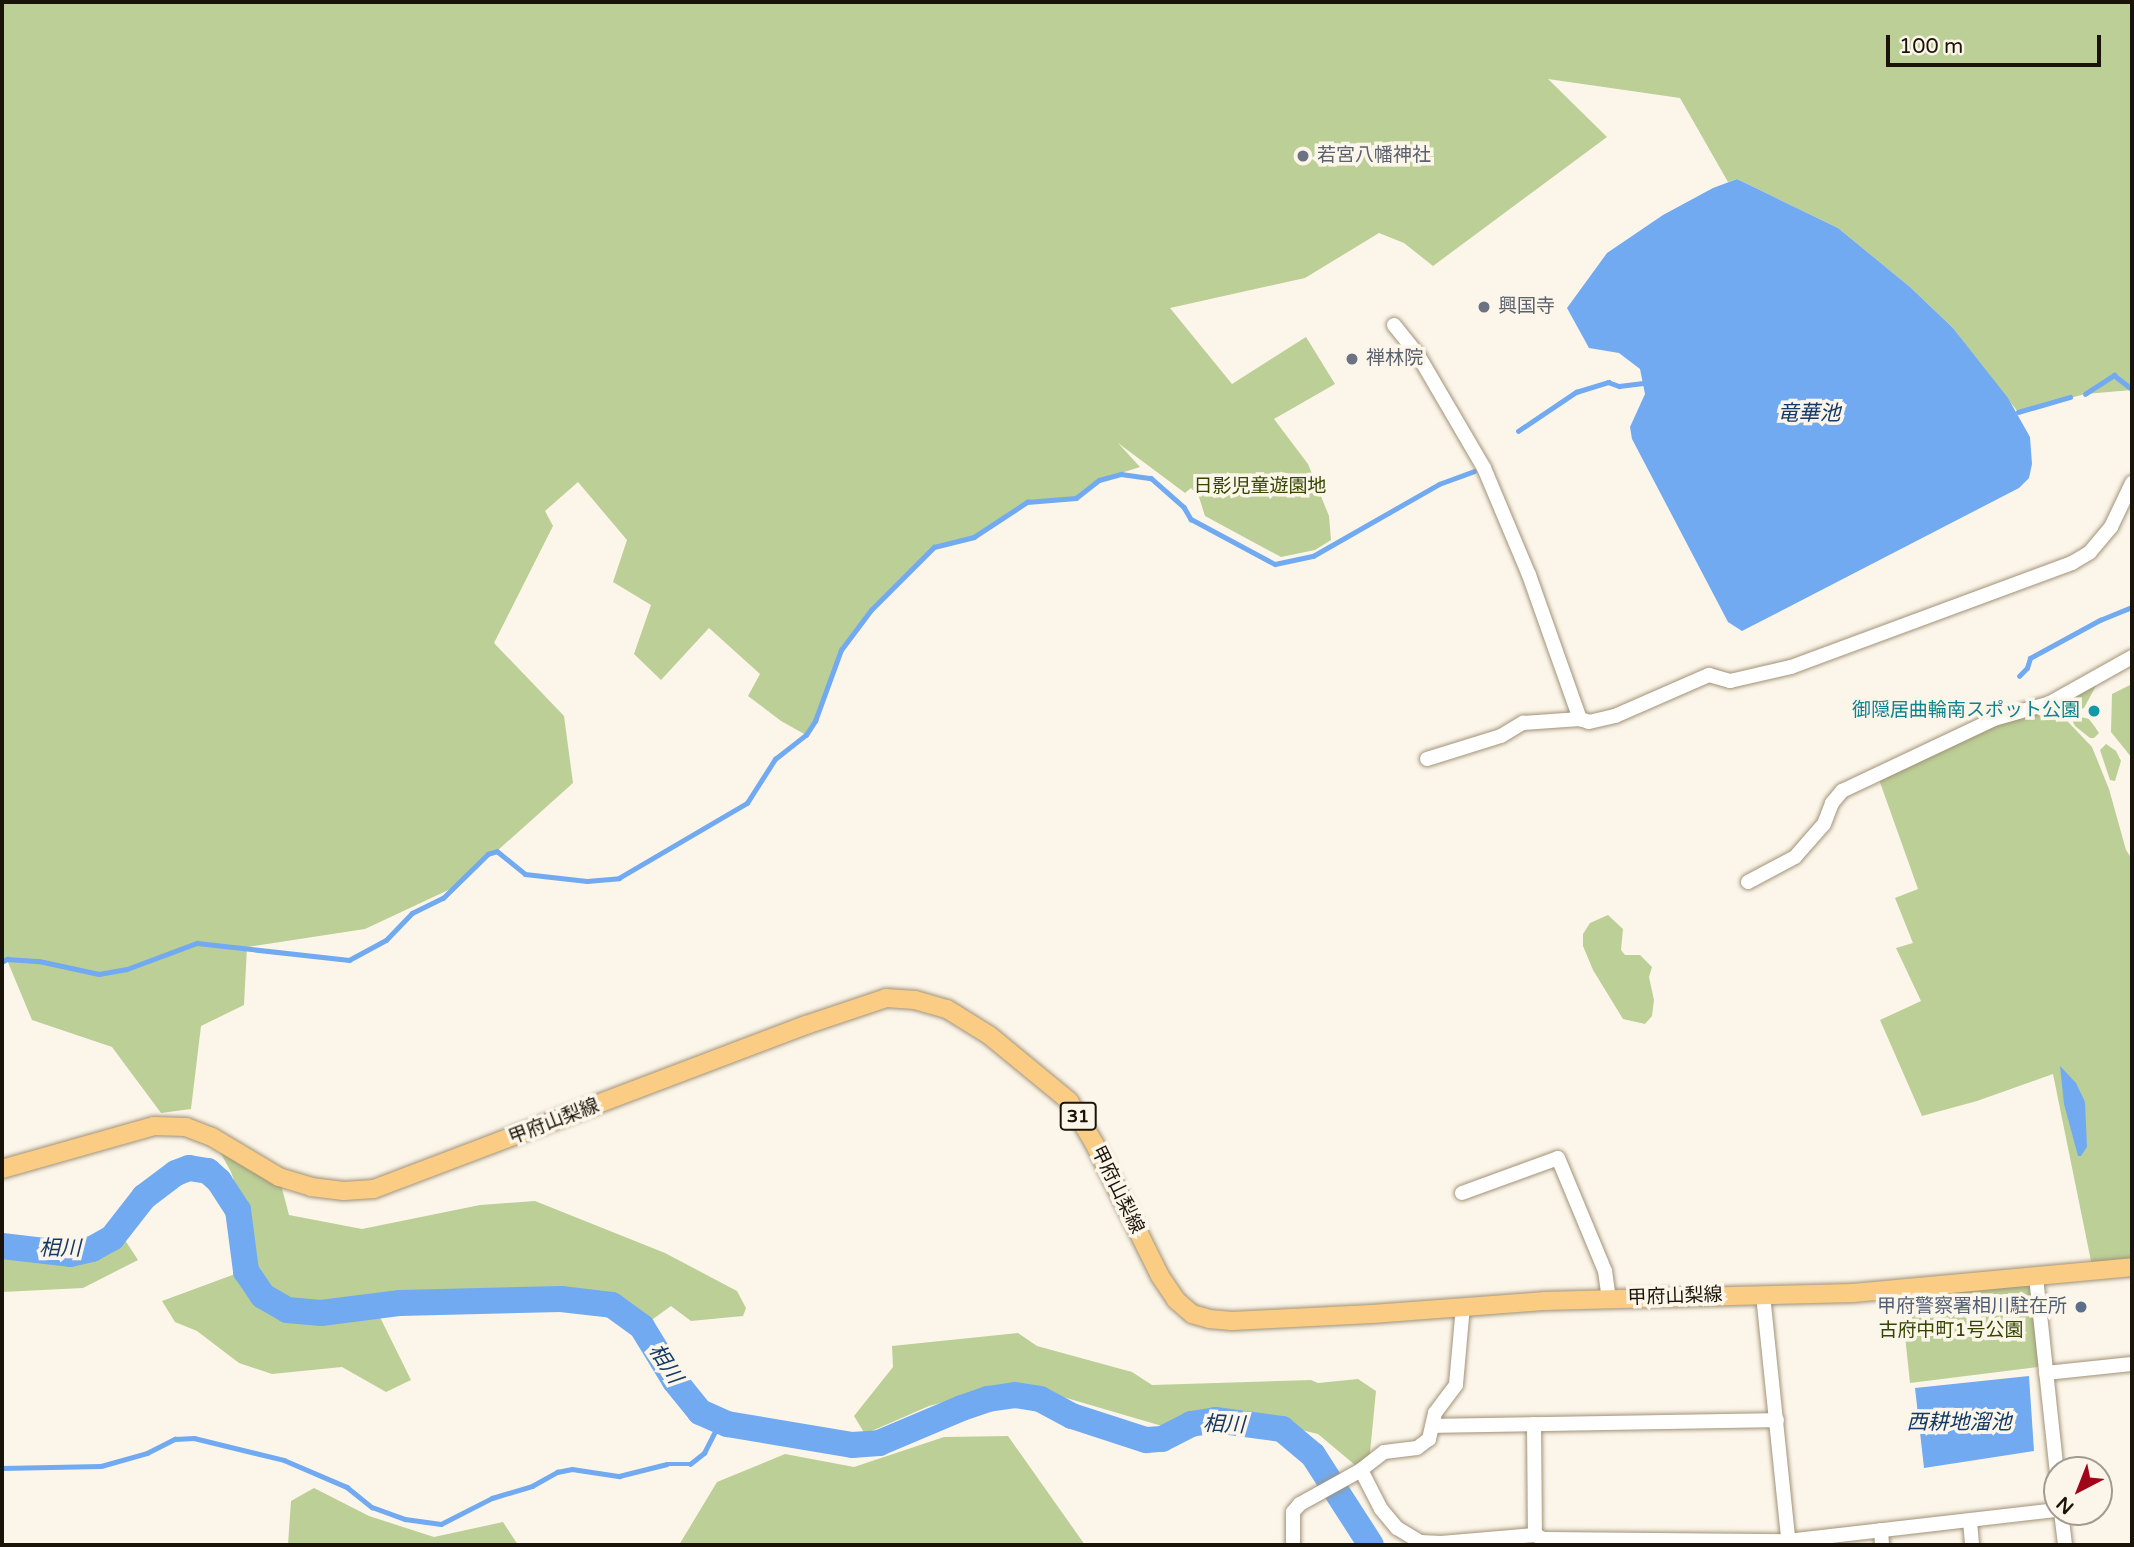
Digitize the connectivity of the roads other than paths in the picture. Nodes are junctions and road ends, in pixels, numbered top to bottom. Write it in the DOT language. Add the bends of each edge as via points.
graph roads {
  1 [pos="1394,325"];
  2 [pos="2132,483"];
  3 [pos="2132,657"];
  4 [pos="1580,719"];
  5 [pos="1427,759"];
  6 [pos="1748,881"];
  7 [pos="2,1169"];
  8 [pos="1462,1193"];
  9 [pos="2132,1268"];
  10 [pos="2036,1277"];
  11 [pos="1763,1295"];
  12 [pos="1609,1299"];
  13 [pos="1463,1306"];
  14 [pos="2132,1364"];
  15 [pos="2046,1373"];
  16 [pos="1777,1420"];
  17 [pos="1534,1424"];
  18 [pos="1434,1426"];
  19 [pos="2055,1456"];
  20 [pos="1361,1470"];
  21 [pos="2043,1513"];
  22 [pos="1970,1521"];
  23 [pos="2062,1526"];
  24 [pos="1882,1538"];
  25 [pos="1543,1540"];
  26 [pos="1703,1543"];
  27 [pos="1788,1543"];
  28 [pos="1293,1545"];
  29 [pos="1972,1545"];
  30 [pos="2065,1545"];
  1 -- 4 [label="street" via="1418,355 1485,468"];
  2 -- 4 [label="street" via="2111,527 2090,552 2072,563 1791,667 1730,681 1709,675 1615,716 1589,722"];
  3 -- 6 [label="street" via="2050,703 1994,719 1842,792 1824,824 1795,857"];
  4 -- 5 [label="street" via="1523,723 1501,736"];
  7 -- 13 [label="main road, 甲府山梨線 / 31" via="154,1126 186,1127 212,1137 279,1177 311,1187 374,1189 806,1025 886,998 915,1000 947,1009 989,1035 1069,1101 1160,1276 1175,1300 1192,1314 1232,1321"];
  8 -- 12 [label="street" via="1558,1157 1605,1271"];
  9 -- 10 [label="main road, 甲府山梨線 / 31"];
  10 -- 11 [label="main road, 甲府山梨線 / 31" via="1854,1293"];
  10 -- 15 [label="street"];
  11 -- 12 [label="main road, 甲府山梨線 / 31"];
  11 -- 16 [label="street"];
  12 -- 13 [label="main road, 甲府山梨線 / 31"];
  13 -- 18 [label="street" via="1456,1385 1439,1406"];
  14 -- 15 [label="street"];
  15 -- 19 [label="street"];
  16 -- 17 [label="street"];
  16 -- 27 [label="street"];
  17 -- 18 [label="street"];
  17 -- 25 [label="street"];
  18 -- 20 [label="street" via="1423,1446 1384,1452"];
  20 -- 25 [label="street" via="1397,1528 1420,1542"];
  20 -- 28 [label="street" via="1293,1513"];
  21 -- 22 [label="street"];
  22 -- 24 [label="street"];
  22 -- 29 [label="street"];
  23 -- 30 [label="street"];
  24 -- 27 [label="street"];
  25 -- 26 [label="street"];
  26 -- 27 [label="street"];
}
